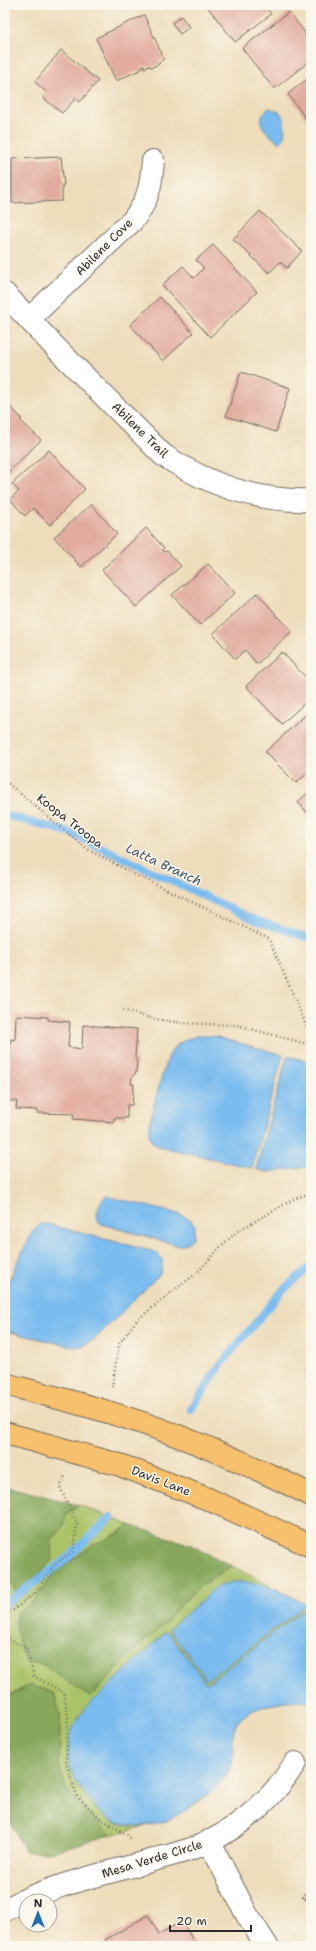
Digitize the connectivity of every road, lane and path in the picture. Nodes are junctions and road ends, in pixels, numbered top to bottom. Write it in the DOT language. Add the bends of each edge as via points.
graph roads {
  1 [pos="153,161"];
  2 [pos="5,294"];
  3 [pos="30,319"];
  4 [pos="311,500"];
  5 [pos="5,781"];
  6 [pos="123,1010"];
  7 [pos="311,1036"];
  8 [pos="311,1045"];
  9 [pos="311,1193"];
  10 [pos="5,1384"];
  11 [pos="112,1387"];
  12 [pos="5,1433"];
  13 [pos="65,1476"];
  14 [pos="311,1495"];
  15 [pos="311,1546"];
  16 [pos="5,1612"];
  17 [pos="5,1638"];
  18 [pos="295,1763"];
  19 [pos="209,1841"];
  20 [pos="136,1845"];
  21 [pos="5,1910"];
  22 [pos="267,1946"];
  1 -- 3 [label="street, Abilene Cove" via="150,192 144,206 133,220"];
  2 -- 3 [label="street, Abilene Trail"];
  3 -- 4 [label="street, Abilene Trail" via="158,450 182,467 241,493"];
  5 -- 7 [label="path, Koopa Troopa" via="87,849 270,939"];
  6 -- 8 [label="path" via="154,1019 182,1023 236,1025"];
  9 -- 11 [label="path" via="294,1199 238,1231 197,1273 135,1322 119,1344"];
  10 -- 14 [label="main road" via="109,1412 176,1436 282,1480"];
  12 -- 15 [label="main road, Davis Lane" via="120,1465 208,1499"];
  13 -- 16 [label="path" via="60,1487 77,1524 73,1551 54,1565 35,1593 13,1610"];
  17 -- 20 [label="path" via="26,1647 34,1676 64,1693 68,1717 66,1763 77,1796 101,1819 127,1835"];
  18 -- 19 [label="street" via="283,1782 262,1804 230,1829"];
  19 -- 21 [label="street, Mesa Verde Circle" via="181,1852 34,1895"];
  19 -- 22 [label="street, Mesa Verde Circle" via="247,1915"];
}
